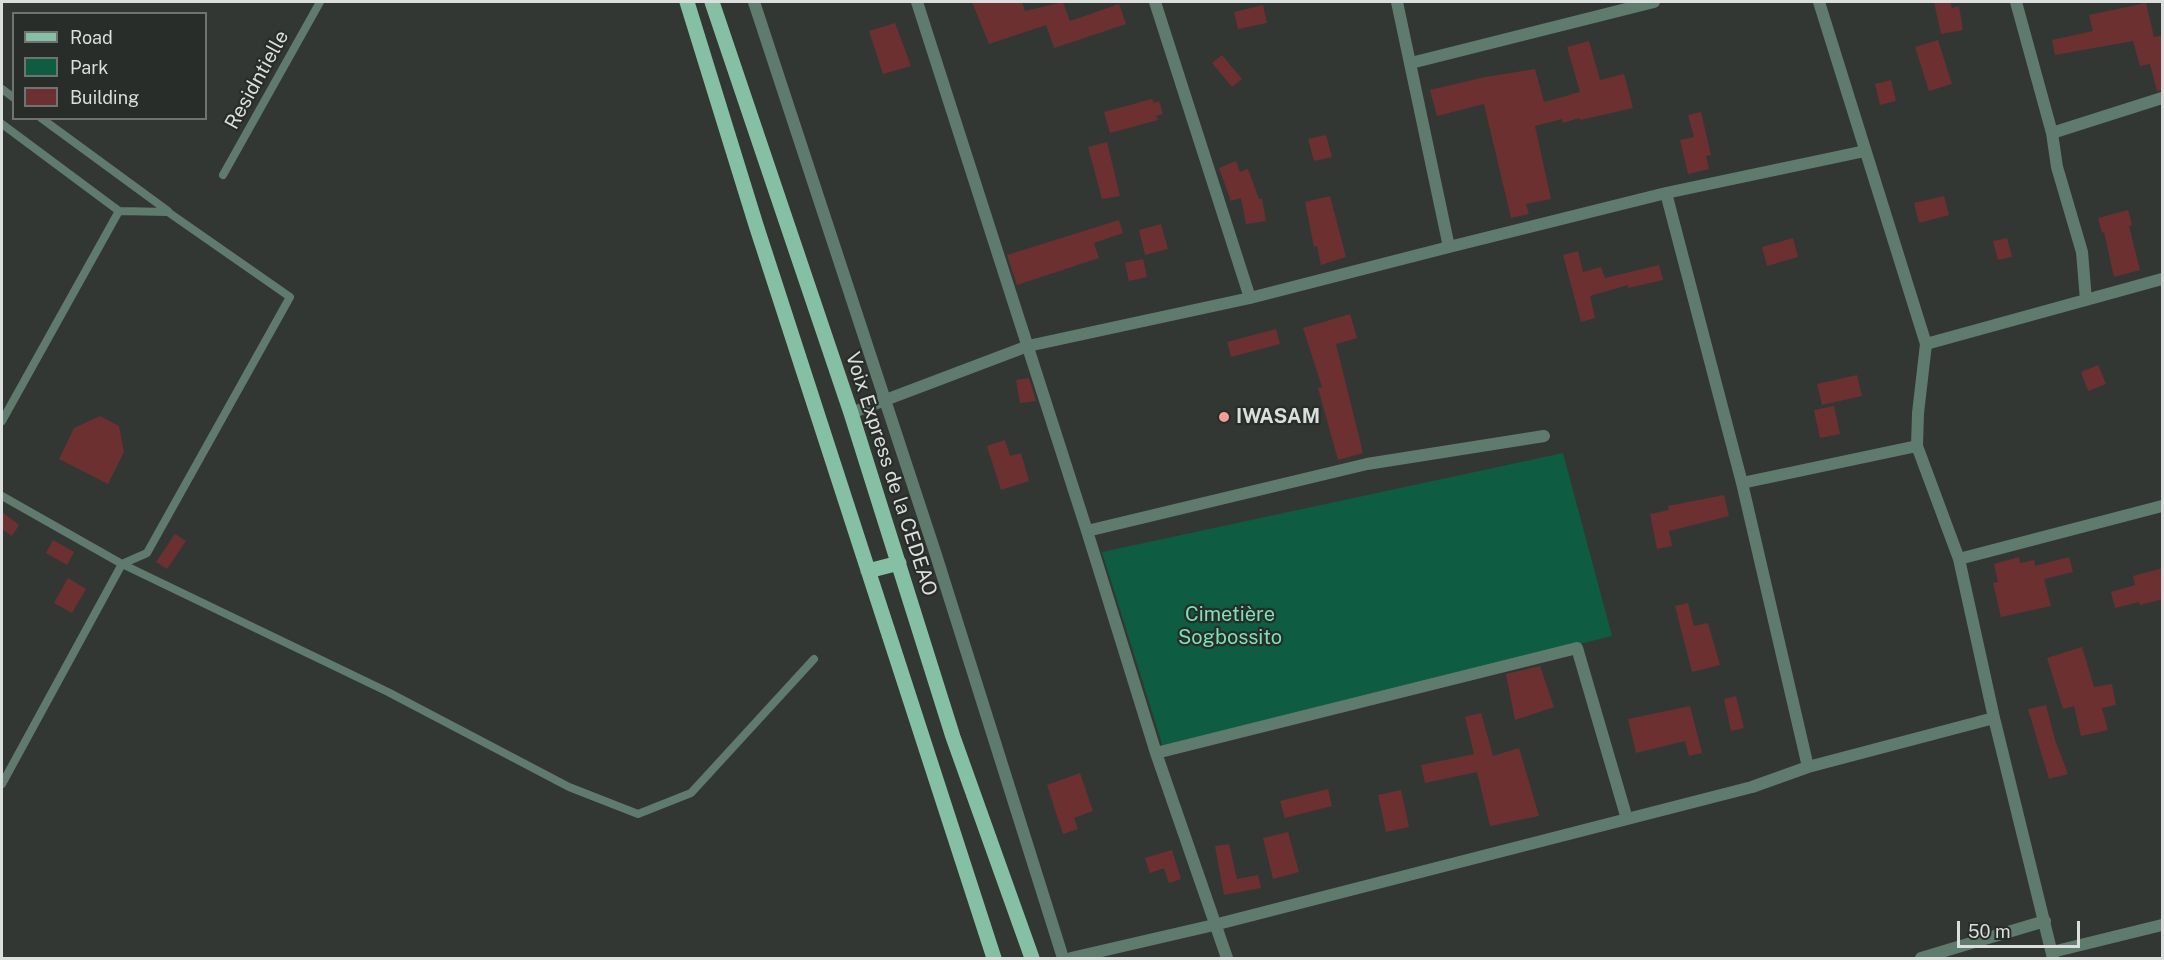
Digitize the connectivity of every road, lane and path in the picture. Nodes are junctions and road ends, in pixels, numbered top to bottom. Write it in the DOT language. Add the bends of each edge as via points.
graph roads {
  1 [pos="320,2"];
  2 [pos="687,2"];
  3 [pos="712,2"];
  4 [pos="754,2"];
  5 [pos="917,2"];
  6 [pos="1155,2"];
  7 [pos="1397,2"];
  8 [pos="1654,2"];
  9 [pos="1819,2"];
  10 [pos="2016,2"];
  11 [pos="1411,63"];
  12 [pos="2163,98"];
  13 [pos="44,120"];
  14 [pos="2,124"];
  15 [pos="2052,133"];
  16 [pos="1865,151"];
  17 [pos="223,175"];
  18 [pos="1666,194"];
  19 [pos="119,211"];
  20 [pos="168,212"];
  21 [pos="1449,247"];
  22 [pos="2163,279"];
  23 [pos="1250,298"];
  24 [pos="2086,300"];
  25 [pos="1926,344"];
  26 [pos="1028,346"];
  27 [pos="884,401"];
  28 [pos="851,413"];
  29 [pos="2,421"];
  30 [pos="1544,436"];
  31 [pos="1917,446"];
  32 [pos="1742,483"];
  33 [pos="2,496"];
  34 [pos="2163,506"];
  35 [pos="1087,531"];
  36 [pos="1959,560"];
  37 [pos="899,563"];
  38 [pos="122,564"];
  39 [pos="868,571"];
  40 [pos="814,659"];
  41 [pos="1994,718"];
  42 [pos="1156,753"];
  43 [pos="1808,767"];
  44 [pos="2,784"];
  45 [pos="1627,819"];
  46 [pos="2045,921"];
  47 [pos="1214,925"];
  48 [pos="2163,925"];
  49 [pos="2053,955"];
  50 [pos="994,958"];
  51 [pos="1032,958"];
  52 [pos="1063,958"];
  53 [pos="1071,958"];
  54 [pos="1227,958"];
  55 [pos="1921,958"];
  1 -- 17 [label="lane, Residntielle"];
  2 -- 39 [label="main road"];
  3 -- 28 [label="main road, Voix Express de la CEDEAO"];
  4 -- 27 [label="street"];
  5 -- 26 [label="street"];
  6 -- 23 [label="street"];
  7 -- 11 [label="street"];
  8 -- 11 [label="street"];
  9 -- 16 [label="street"];
  10 -- 15 [label="street"];
  11 -- 21 [label="street"];
  12 -- 15 [label="street"];
  13 -- 20 [label="lane"];
  14 -- 19 [label="lane"];
  15 -- 24 [label="street" via="2057,167 2082,252"];
  16 -- 18 [label="street"];
  16 -- 25 [label="street"];
  18 -- 21 [label="street"];
  18 -- 32 [label="street"];
  19 -- 20 [label="lane"];
  19 -- 29 [label="lane"];
  20 -- 38 [label="lane" via="290,297 147,553"];
  21 -- 23 [label="street"];
  22 -- 24 [label="street"];
  23 -- 26 [label="street"];
  24 -- 25 [label="street"];
  25 -- 31 [label="street"];
  26 -- 27 [label="street"];
  26 -- 35 [label="street"];
  27 -- 28 [label="street"];
  27 -- 52 [label="street"];
  28 -- 37 [label="main road, Voix Express de la CEDEAO"];
  30 -- 35 [label="street" via="1367,464"];
  31 -- 32 [label="street"];
  31 -- 36 [label="street"];
  32 -- 43 [label="street"];
  33 -- 38 [label="lane"];
  34 -- 36 [label="street"];
  35 -- 42 [label="street"];
  36 -- 41 [label="street"];
  37 -- 39 [label="main road"];
  37 -- 51 [label="main road, Voix Express de la CEDEAO" via="953,737"];
  38 -- 40 [label="lane" via="388,692 569,787 638,814 691,793"];
  38 -- 44 [label="lane"];
  39 -- 50 [label="main road"];
  41 -- 43 [label="street"];
  41 -- 46 [label="street"];
  42 -- 45 [label="street" via="1577,648"];
  42 -- 47 [label="street"];
  43 -- 45 [label="street" via="1752,787"];
  45 -- 47 [label="street"];
  46 -- 49 [label="street"];
  46 -- 55 [label="street"];
  47 -- 53 [label="street"];
  47 -- 54 [label="street"];
  48 -- 49 [label="street"];
}
